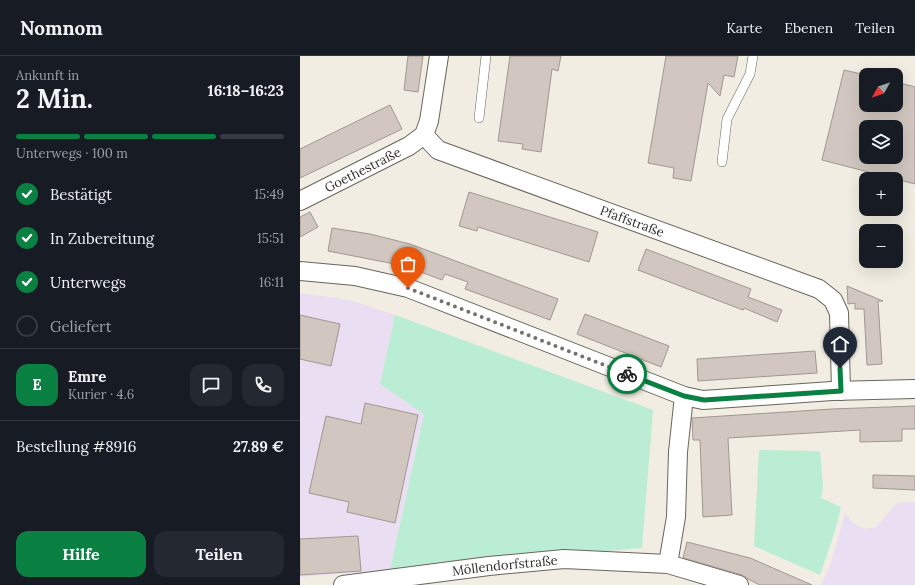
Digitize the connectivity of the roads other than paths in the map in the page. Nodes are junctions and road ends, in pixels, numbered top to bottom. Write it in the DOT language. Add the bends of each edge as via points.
graph roads {
  1 [pos="439,56"];
  2 [pos="486,56"];
  3 [pos="753,56"];
  4 [pos="479,118"];
  5 [pos="424,135"];
  6 [pos="722,162"];
  7 [pos="300,201"];
  8 [pos="300,271"];
  9 [pos="915,389"];
  10 [pos="841,391"];
  11 [pos="684,396"];
  12 [pos="668,564"];
  13 [pos="343,585"];
  14 [pos="739,585"];
  1 -- 5 [label="street" via="429,121"];
  2 -- 4 [label="lane"];
  3 -- 6 [label="lane" via="750,74 727,119"];
  5 -- 7 [label="street, Goethestraße" via="408,146"];
  5 -- 10 [label="street, Pfaffstraße" via="438,150 819,289 833,300 838,313"];
  8 -- 11 [label="street" via="354,276 408,288"];
  9 -- 10 [label="street"];
  10 -- 11 [label="street" via="704,400"];
  11 -- 12 [label="street" via="678,452 676,517"];
  12 -- 13 [label="street, Möllendorfstraße" via="564,559"];
  12 -- 14 [label="street, Möllendorfstraße"];
}
